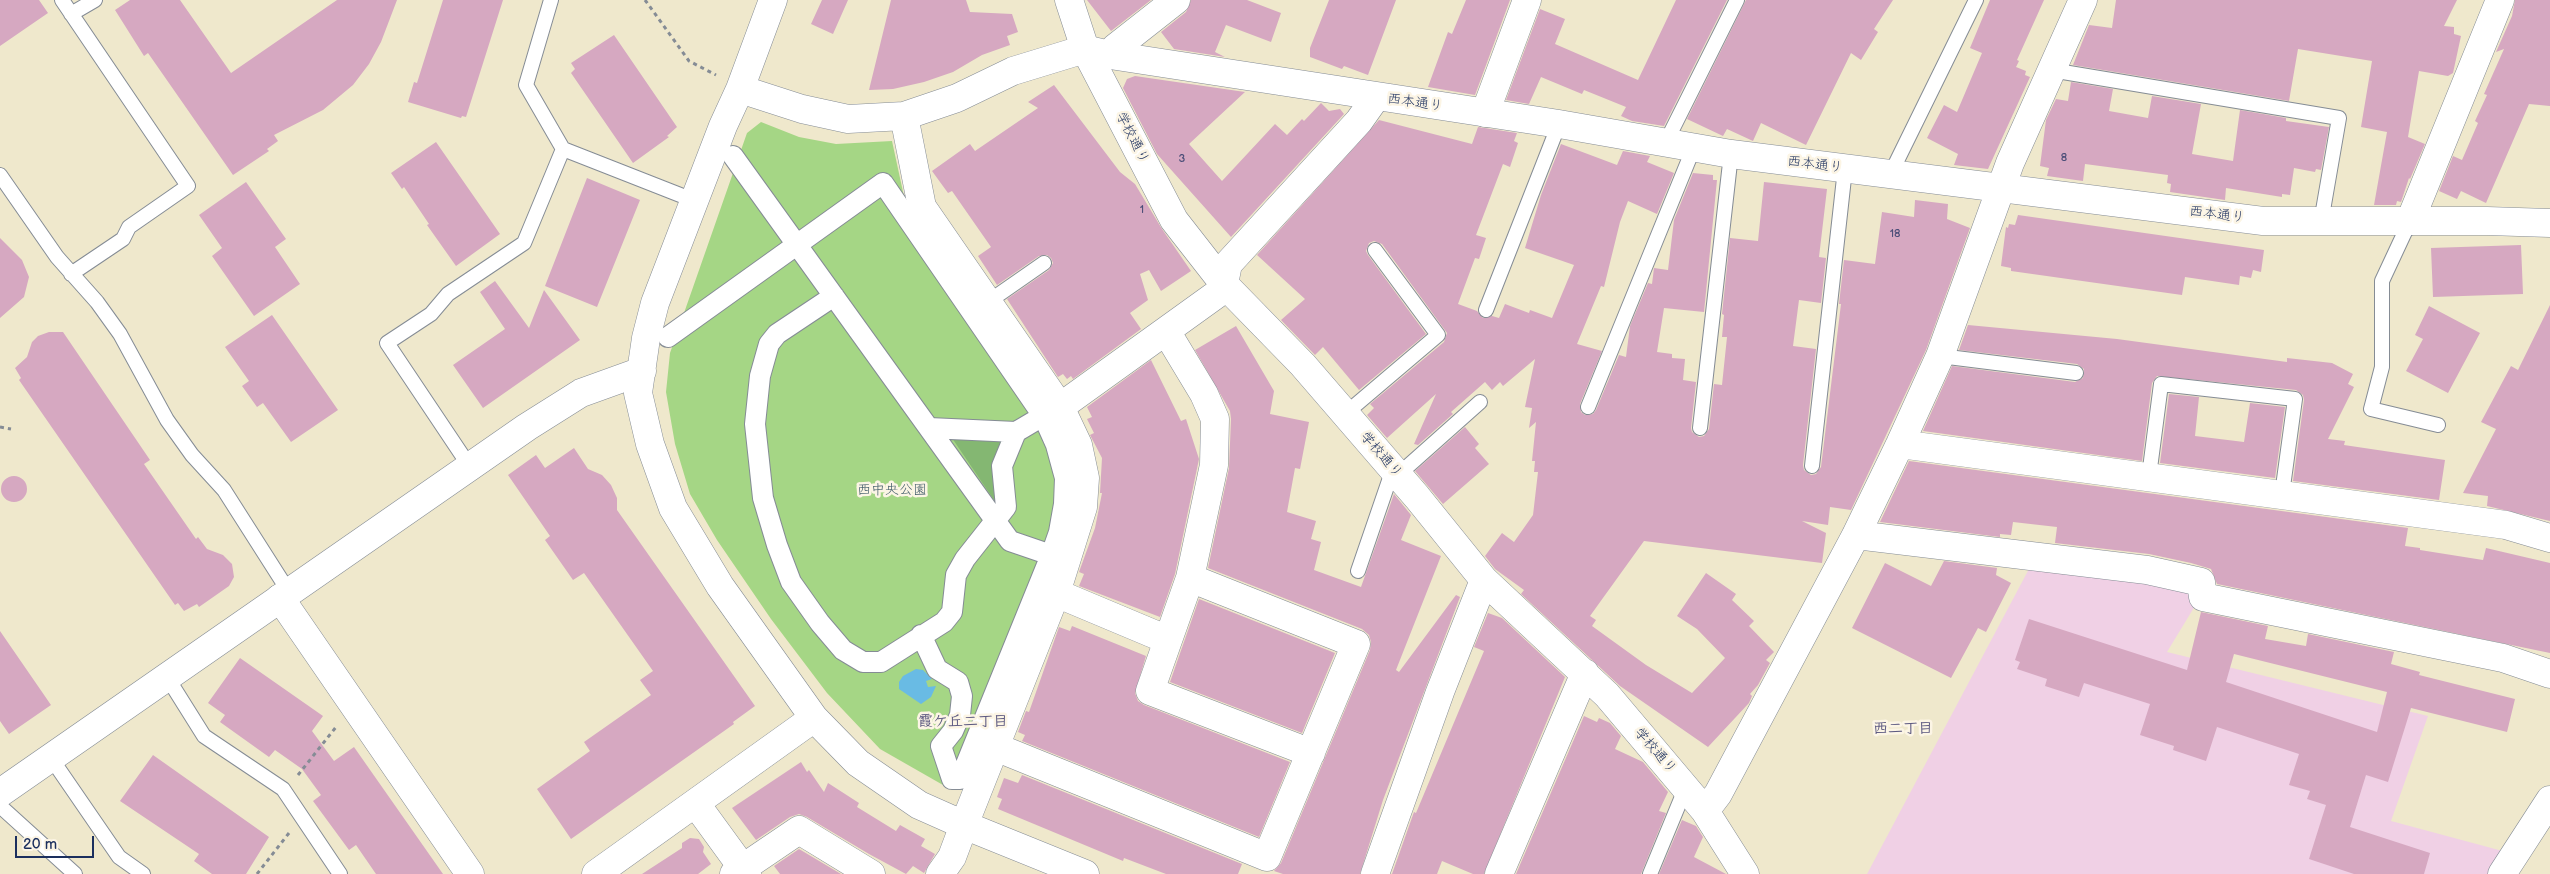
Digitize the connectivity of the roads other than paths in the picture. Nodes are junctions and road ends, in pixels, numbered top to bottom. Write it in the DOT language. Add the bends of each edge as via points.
graph roads {
  1 [pos="62,0"];
  2 [pos="95,0"];
  3 [pos="551,0"];
  4 [pos="773,0"];
  5 [pos="1069,0"];
  6 [pos="1176,0"];
  7 [pos="1527,0"];
  8 [pos="1737,0"];
  9 [pos="1976,0"];
  10 [pos="2083,0"];
  11 [pos="2500,0"];
  12 [pos="71,14"];
  13 [pos="1086,49"];
  14 [pos="1112,55"];
  15 [pos="2051,70"];
  16 [pos="740,88"];
  17 [pos="1376,97"];
  18 [pos="1485,113"];
  19 [pos="904,116"];
  20 [pos="1559,124"];
  21 [pos="1666,142"];
  22 [pos="1694,147"];
  23 [pos="563,148"];
  24 [pos="1731,154"];
  25 [pos="733,156"];
  26 [pos="1845,169"];
  27 [pos="1891,173"];
  28 [pos="0,175"];
  29 [pos="2001,187"];
  30 [pos="693,200"];
  31 [pos="2321,222"];
  32 [pos="2410,222"];
  33 [pos="2550,223"];
  34 [pos="797,245"];
  35 [pos="1375,250"];
  36 [pos="1044,263"];
  37 [pos="71,274"];
  38 [pos="1224,284"];
  39 [pos="834,296"];
  40 [pos="988,302"];
  41 [pos="1486,310"];
  42 [pos="1166,331"];
  43 [pos="668,337"];
  44 [pos="1940,356"];
  45 [pos="642,371"];
  46 [pos="2076,373"];
  47 [pos="1480,402"];
  48 [pos="1588,407"];
  49 [pos="1052,411"];
  50 [pos="1345,414"];
  51 [pos="2438,425"];
  52 [pos="929,428"];
  53 [pos="1700,428"];
  54 [pos="1016,432"];
  55 [pos="1900,444"];
  56 [pos="1812,466"];
  57 [pos="470,467"];
  58 [pos="1396,472"];
  59 [pos="2150,476"];
  60 [pos="2282,494"];
  61 [pos="997,522"];
  62 [pos="1856,536"];
  63 [pos="2550,538"];
  64 [pos="1051,555"];
  65 [pos="1358,571"];
  66 [pos="1190,578"];
  67 [pos="1484,580"];
  68 [pos="1056,593"];
  69 [pos="285,595"];
  70 [pos="921,635"];
  71 [pos="1168,640"];
  72 [pos="1585,673"];
  73 [pos="2550,674"];
  74 [pos="167,678"];
  75 [pos="814,718"];
  76 [pos="993,746"];
  77 [pos="1311,753"];
  78 [pos="51,758"];
  79 [pos="1686,787"];
  80 [pos="0,793"];
  81 [pos="2550,800"];
  82 [pos="696,804"];
  83 [pos="0,806"];
  84 [pos="1705,811"];
  85 [pos="964,825"];
  86 [pos="741,872"];
  87 [pos="75,874"];
  88 [pos="143,874"];
  89 [pos="340,874"];
  90 [pos="470,874"];
  91 [pos="596,874"];
  92 [pos="871,874"];
  93 [pos="940,874"];
  94 [pos="1085,874"];
  95 [pos="1375,874"];
  96 [pos="1499,874"];
  97 [pos="1650,874"];
  98 [pos="1745,874"];
  99 [pos="2502,874"];
  1 -- 12 [label="lane"];
  2 -- 12 [label="lane"];
  3 -- 23 [label="lane" via="526,84"];
  4 -- 16 [label="street"];
  5 -- 13 [label="street, 学校通り"];
  6 -- 14 [label="street" via="1115,48"];
  7 -- 18 [label="street"];
  8 -- 21 [label="lane"];
  9 -- 27 [label="lane"];
  10 -- 15 [label="street"];
  11 -- 32 [label="street"];
  12 -- 37 [label="lane" via="188,186 129,227 123,238"];
  13 -- 14 [label="street, 西本通り"];
  13 -- 19 [label="street" via="1013,71 957,98"];
  13 -- 38 [label="street, 学校通り" via="1174,220"];
  14 -- 17 [label="street, 西本通り"];
  15 -- 29 [label="street"];
  15 -- 31 [label="lane" via="2339,118"];
  16 -- 19 [label="street" via="802,109 848,119"];
  16 -- 30 [label="street"];
  17 -- 18 [label="street, 西本通り"];
  17 -- 38 [label="street" via="1359,121 1228,264"];
  18 -- 20 [label="street, 西本通り"];
  19 -- 40 [label="street" via="922,207"];
  20 -- 21 [label="street, 西本通り"];
  20 -- 41 [label="lane"];
  21 -- 22 [label="street, 西本通り"];
  22 -- 24 [label="street, 西本通り"];
  22 -- 48 [label="lane"];
  23 -- 30 [label="lane"];
  23 -- 57 [label="lane" via="524,243 448,294 431,314 387,343"];
  24 -- 26 [label="street, 西本通り"];
  24 -- 53 [label="lane"];
  25 -- 34 [label="street"];
  26 -- 27 [label="street, 西本通り"];
  26 -- 56 [label="lane"];
  27 -- 29 [label="street, 西本通り"];
  28 -- 37 [label="lane"];
  29 -- 31 [label="street, 西本通り" via="2263,221"];
  29 -- 44 [label="street"];
  30 -- 45 [label="street" via="655,303"];
  31 -- 32 [label="street, 西本通り"];
  32 -- 33 [label="street, 西本通り"];
  32 -- 51 [label="lane" via="2382,281 2382,367 2371,409"];
  34 -- 39 [label="street"];
  34 -- 43 [label="street"];
  34 -- 49 [label="street" via="883,183"];
  35 -- 50 [label="lane" via="1438,335"];
  36 -- 40 [label="lane"];
  37 -- 69 [label="lane" via="120,334 167,420 192,455 224,490"];
  38 -- 42 [label="street" via="1217,294"];
  38 -- 50 [label="street, 学校通り" via="1303,365"];
  39 -- 52 [label="street"];
  39 -- 70 [label="street" via="777,334 769,344 760,376 755,424 763,498 791,582 843,650 862,662 881,662"];
  40 -- 49 [label="street"];
  42 -- 49 [label="street"];
  42 -- 66 [label="street" via="1204,394 1215,419 1214,465"];
  44 -- 46 [label="lane"];
  44 -- 55 [label="street"];
  45 -- 57 [label="street" via="581,393"];
  45 -- 75 [label="street" via="638,393 650,444 673,508 720,586"];
  47 -- 58 [label="lane"];
  49 -- 54 [label="street"];
  49 -- 64 [label="street" via="1056,445 1065,478 1059,532"];
  49 -- 68 [label="street" via="1078,445 1085,478 1083,508"];
  50 -- 58 [label="street, 学校通り"];
  52 -- 54 [label="street"];
  52 -- 61 [label="street"];
  54 -- 61 [label="street" via="1002,466 1006,507"];
  55 -- 59 [label="street"];
  55 -- 62 [label="street"];
  57 -- 69 [label="street"];
  58 -- 65 [label="lane"];
  58 -- 67 [label="street, 学校通り"];
  59 -- 60 [label="street"];
  59 -- 60 [label="lane" via="2160,384 2295,399"];
  60 -- 63 [label="street" via="2506,525"];
  61 -- 64 [label="street" via="1010,541"];
  61 -- 70 [label="street" via="965,558 956,575 952,612 944,622"];
  62 -- 73 [label="street" via="2146,570 2202,582 2204,597 2503,658"];
  62 -- 84 [label="street" via="1718,794"];
  64 -- 70 [label="street" via="960,779 952,779 941,746 960,715 962,696 958,682 937,668"];
  66 -- 71 [label="street"];
  66 -- 77 [label="street" via="1356,644"];
  67 -- 72 [label="street, 学校通り"];
  67 -- 95 [label="street"];
  68 -- 71 [label="street"];
  68 -- 76 [label="street"];
  69 -- 74 [label="street"];
  69 -- 90 [label="street" via="358,710"];
  71 -- 77 [label="street" via="1150,691"];
  72 -- 79 [label="street, 学校通り"];
  72 -- 96 [label="street"];
  74 -- 78 [label="street"];
  74 -- 89 [label="lane" via="204,736 282,789"];
  75 -- 82 [label="street"];
  75 -- 85 [label="street" via="858,763 919,805"];
  76 -- 77 [label="street" via="1267,857"];
  76 -- 85 [label="street"];
  78 -- 80 [label="street"];
  78 -- 88 [label="lane" via="119,857"];
  79 -- 84 [label="street, 学校通り"];
  79 -- 97 [label="lane"];
  81 -- 99 [label="street"];
  82 -- 86 [label="street"];
  82 -- 91 [label="street"];
  83 -- 87 [label="lane"];
  84 -- 98 [label="street, 学校通り"];
  85 -- 93 [label="street" via="952,857"];
  85 -- 94 [label="street"];
  86 -- 92 [label="street" via="799,830"];
}
